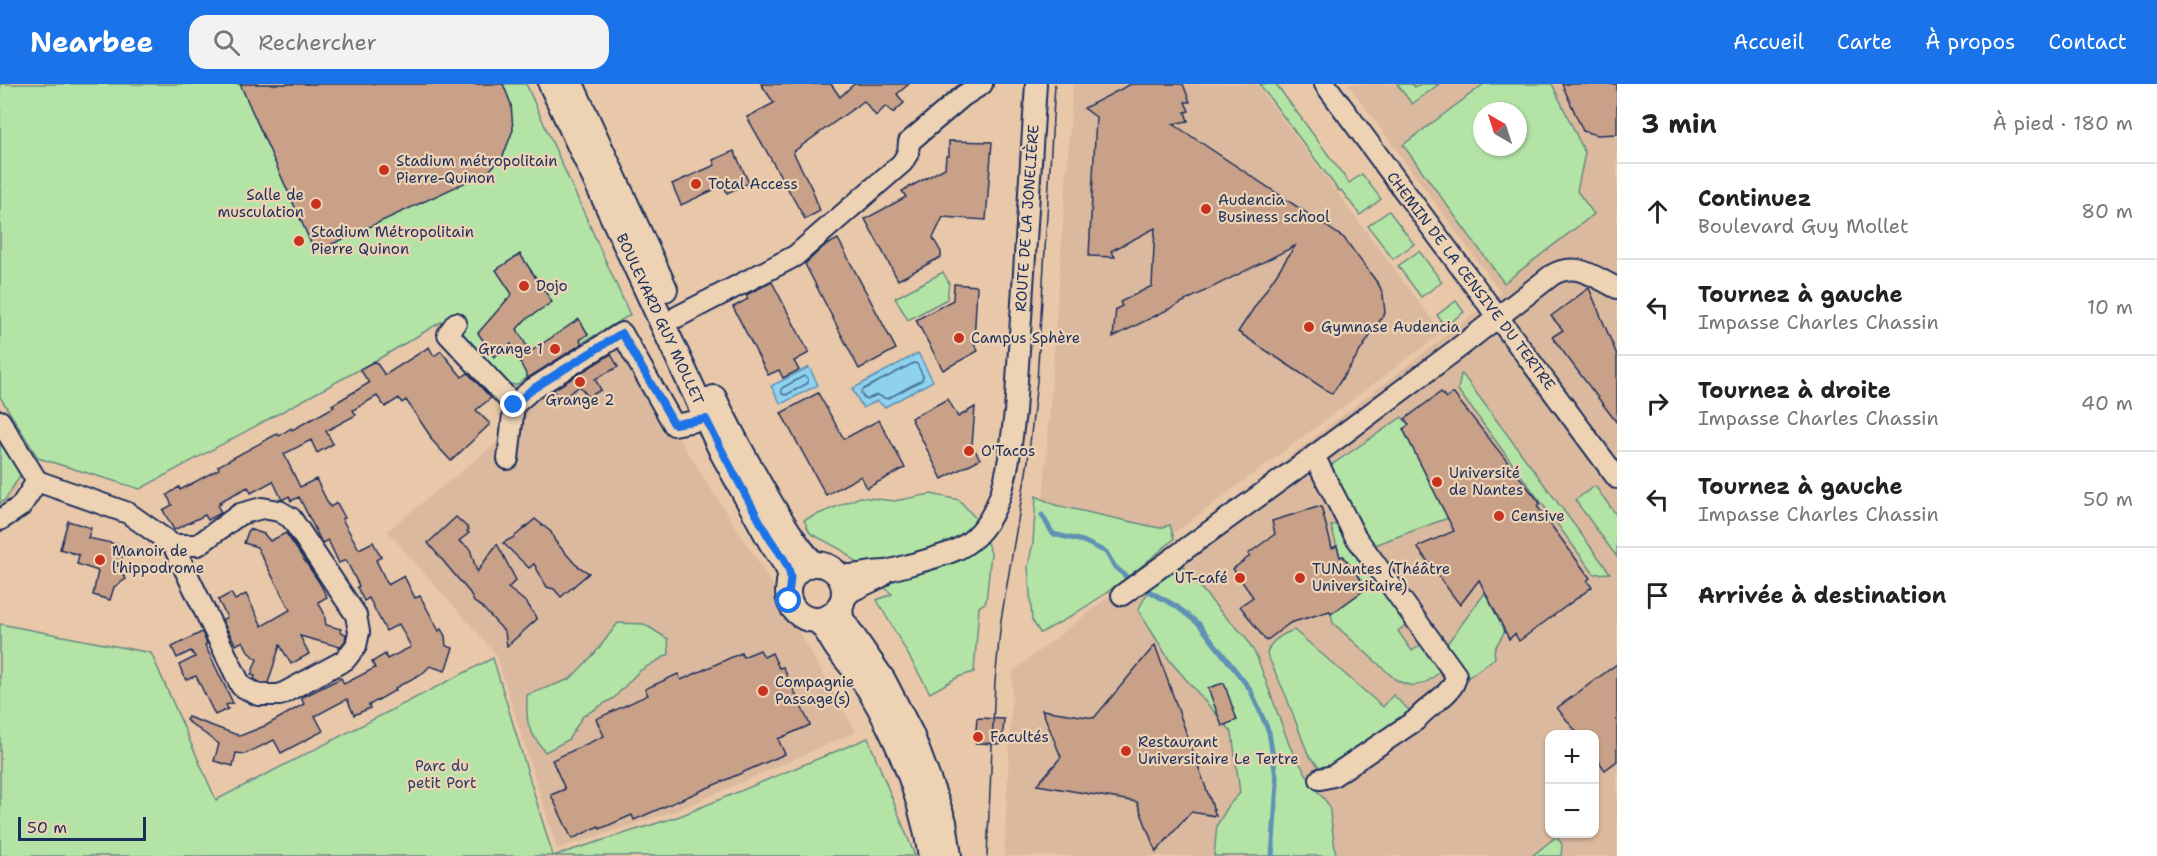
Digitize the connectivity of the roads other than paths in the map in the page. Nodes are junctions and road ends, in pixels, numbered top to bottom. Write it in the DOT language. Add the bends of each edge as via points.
graph roads {
  1 [pos="551,84"];
  2 [pos="572,84"];
  3 [pos="982,84"];
  4 [pos="1036,84"];
  5 [pos="1325,84"];
  6 [pos="1617,288"];
  7 [pos="1498,316"];
  8 [pos="677,317"];
  9 [pos="456,323"];
  10 [pos="514,405"];
  11 [pos="706,419"];
  12 [pos="0,421"];
  13 [pos="1314,456"];
  14 [pos="508,459"];
  15 [pos="1617,478"];
  16 [pos="37,482"];
  17 [pos="0,520"];
  18 [pos="173,545"];
  19 [pos="827,569"];
  20 [pos="887,571"];
  21 [pos="789,582"];
  22 [pos="1122,595"];
  23 [pos="841,602"];
  24 [pos="817,620"];
  25 [pos="1320,779"];
  26 [pos="931,856"];
  27 [pos="950,856"];
  1 -- 11 [label="main road, BOULEVARD GUY MOLLET"];
  2 -- 8 [label="main road, BOULEVARD GUY MOLLET"];
  3 -- 8 [label="street" via="909,142 902,163 795,256"];
  4 -- 20 [label="street, ROUTE DE LA JONELIÈRE" via="1009,464 993,512 968,542"];
  5 -- 7 [label="street, CHEMIN DE LA CENSIVE DU TERTRE"];
  6 -- 7 [label="street" via="1580,270 1562,270"];
  7 -- 13 [label="street"];
  7 -- 15 [label="street, CHEMIN DE LA CENSIVE DU TERTRE"];
  8 -- 19 [label="main road, BOULEVARD GUY MOLLET" via="717,405 786,527 807,558"];
  9 -- 10 [label="street" via="448,334"];
  10 -- 11 [label="street" via="531,390 622,333 674,424"];
  10 -- 14 [label="street"];
  11 -- 21 [label="main road, BOULEVARD GUY MOLLET" via="787,566"];
  12 -- 16 [label="street"];
  13 -- 22 [label="street"];
  13 -- 25 [label="street" via="1354,536 1456,675 1453,686 1416,720 1333,776"];
  16 -- 17 [label="street" via="21,506"];
  16 -- 18 [label="street" via="128,513"];
  18 -- 18 [label="street" via="241,686 258,695 279,695 345,660 356,646 356,615 291,518 279,511 262,508 240,514 198,545"];
  19 -- 20 [label="street, ROUTE DE LA JONELIÈRE" via="850,576"];
  19 -- 21 [label="main road" via="802,568"];
  19 -- 23 [label="main road" via="843,586"];
  20 -- 23 [label="street, ROUTE DE LA JONELIÈRE"];
  21 -- 24 [label="main road" via="788,597 793,608 805,618"];
  23 -- 24 [label="main road" via="830,616"];
  23 -- 27 [label="main road" via="841,619 883,680 911,734 944,822"];
  24 -- 26 [label="main road" via="868,689 890,730 920,804"];
}
